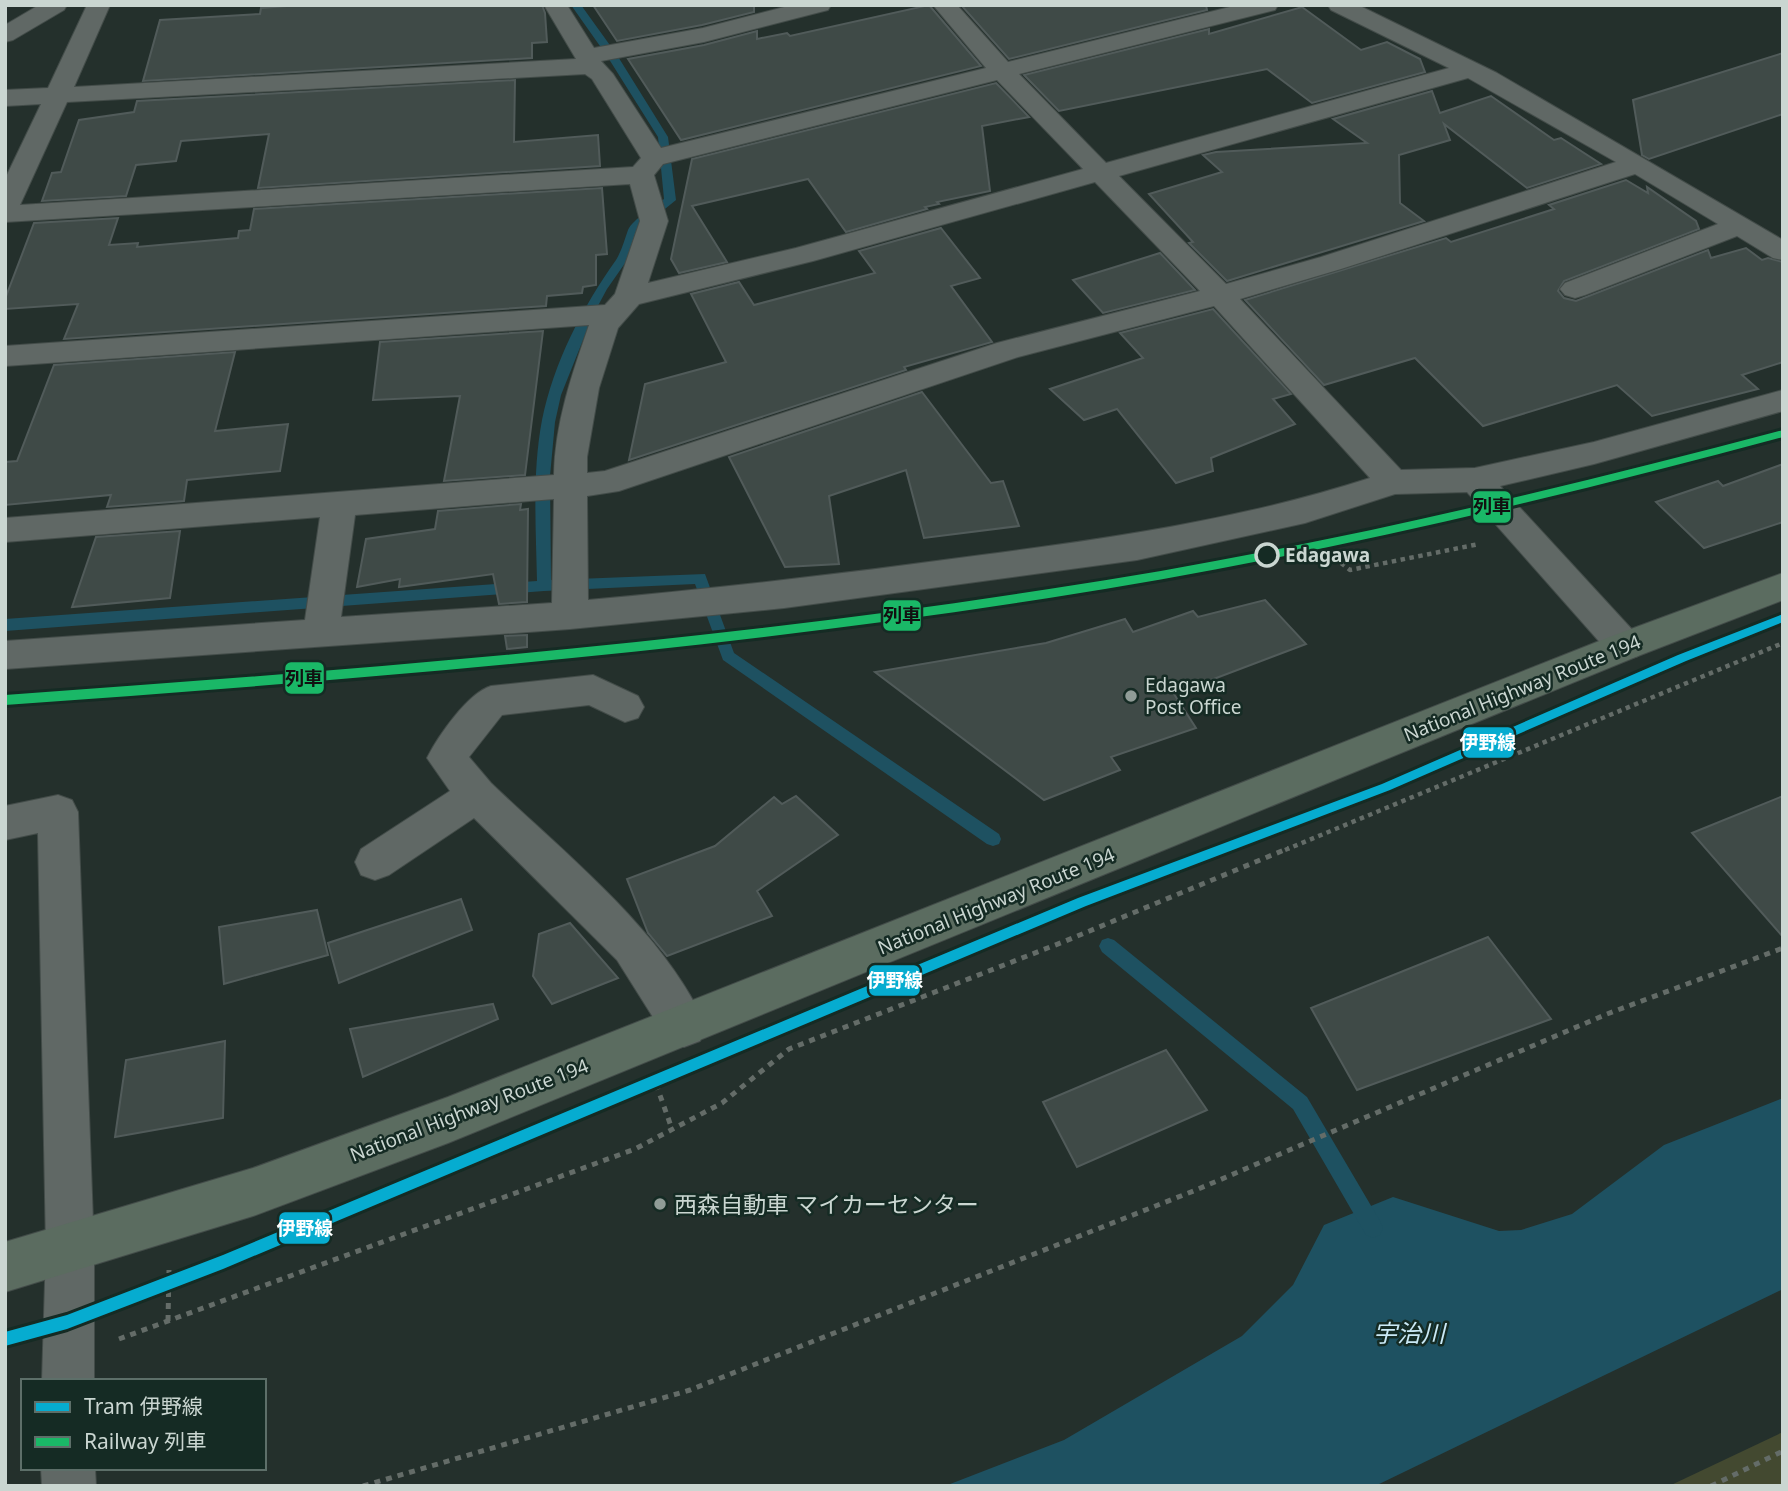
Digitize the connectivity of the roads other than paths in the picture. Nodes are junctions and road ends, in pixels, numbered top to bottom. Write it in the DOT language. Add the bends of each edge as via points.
graph roads {
  1 [pos="56,5"];
  2 [pos="99,5"];
  3 [pos="555,5"];
  4 [pos="820,5"];
  5 [pos="944,5"];
  6 [pos="1267,5"];
  7 [pos="1339,5"];
  8 [pos="5,35"];
  9 [pos="588,61"];
  10 [pos="1469,70"];
  11 [pos="1003,72"];
  12 [pos="59,95"];
  13 [pos="5,98"];
  14 [pos="1638,164"];
  15 [pos="648,166"];
  16 [pos="1100,174"];
  17 [pos="5,208"];
  18 [pos="5,214"];
  19 [pos="1738,226"];
  20 [pos="1783,252"];
  21 [pos="1575,289"];
  22 [pos="1220,295"];
  23 [pos="622,306"];
  24 [pos="5,356"];
  25 [pos="1783,400"];
  26 [pos="1475,480"];
  27 [pos="1393,482"];
  28 [pos="569,486"];
  29 [pos="339,505"];
  30 [pos="5,530"];
  31 [pos="1783,586"];
  32 [pos="570,595"];
  33 [pos="324,612"];
  34 [pos="1625,646"];
  35 [pos="5,655"];
  36 [pos="625,707"];
  37 [pos="477,795"];
  38 [pos="5,823"];
  39 [pos="375,862"];
  40 [pos="684,1026"];
  41 [pos="70,1249"];
  42 [pos="5,1267"];
  43 [pos="68,1369"];
  1 -- 8 [label="street"];
  2 -- 12 [label="street"];
  3 -- 9 [label="street"];
  4 -- 9 [label="street"];
  5 -- 11 [label="street"];
  6 -- 11 [label="street"];
  7 -- 10 [label="street"];
  9 -- 12 [label="street"];
  9 -- 15 [label="street" via="601,74"];
  10 -- 14 [label="street"];
  10 -- 16 [label="street"];
  11 -- 15 [label="street"];
  11 -- 16 [label="street"];
  12 -- 13 [label="street"];
  12 -- 17 [label="street"];
  14 -- 19 [label="street"];
  14 -- 22 [label="street"];
  15 -- 18 [label="street"];
  15 -- 23 [label="street" via="654,221"];
  16 -- 22 [label="street"];
  16 -- 23 [label="street"];
  19 -- 20 [label="street"];
  19 -- 21 [label="street"];
  22 -- 27 [label="street"];
  22 -- 28 [label="street" via="1008,350 607,483"];
  23 -- 24 [label="street"];
  23 -- 28 [label="street" via="604,325 583,388"];
  25 -- 26 [label="street" via="1594,453"];
  26 -- 27 [label="street"];
  26 -- 34 [label="street"];
  27 -- 32 [label="street" via="1305,511 1137,547 689,604"];
  28 -- 29 [label="street"];
  28 -- 32 [label="street"];
  29 -- 30 [label="street"];
  29 -- 33 [label="street"];
  31 -- 34 [label="highway, National Highway Route 194"];
  32 -- 33 [label="street"];
  33 -- 35 [label="street"];
  34 -- 40 [label="highway, National Highway Route 194"];
  36 -- 37 [label="street" via="593,690 491,701 446,758"];
  37 -- 39 [label="street"];
  37 -- 40 [label="street" via="632,946"];
  38 -- 41 [label="street" via="58,812"];
  40 -- 41 [label="highway, National Highway Route 194" via="253,1192"];
  41 -- 42 [label="highway, National Highway Route 194"];
  41 -- 43 [label="street"];
}
